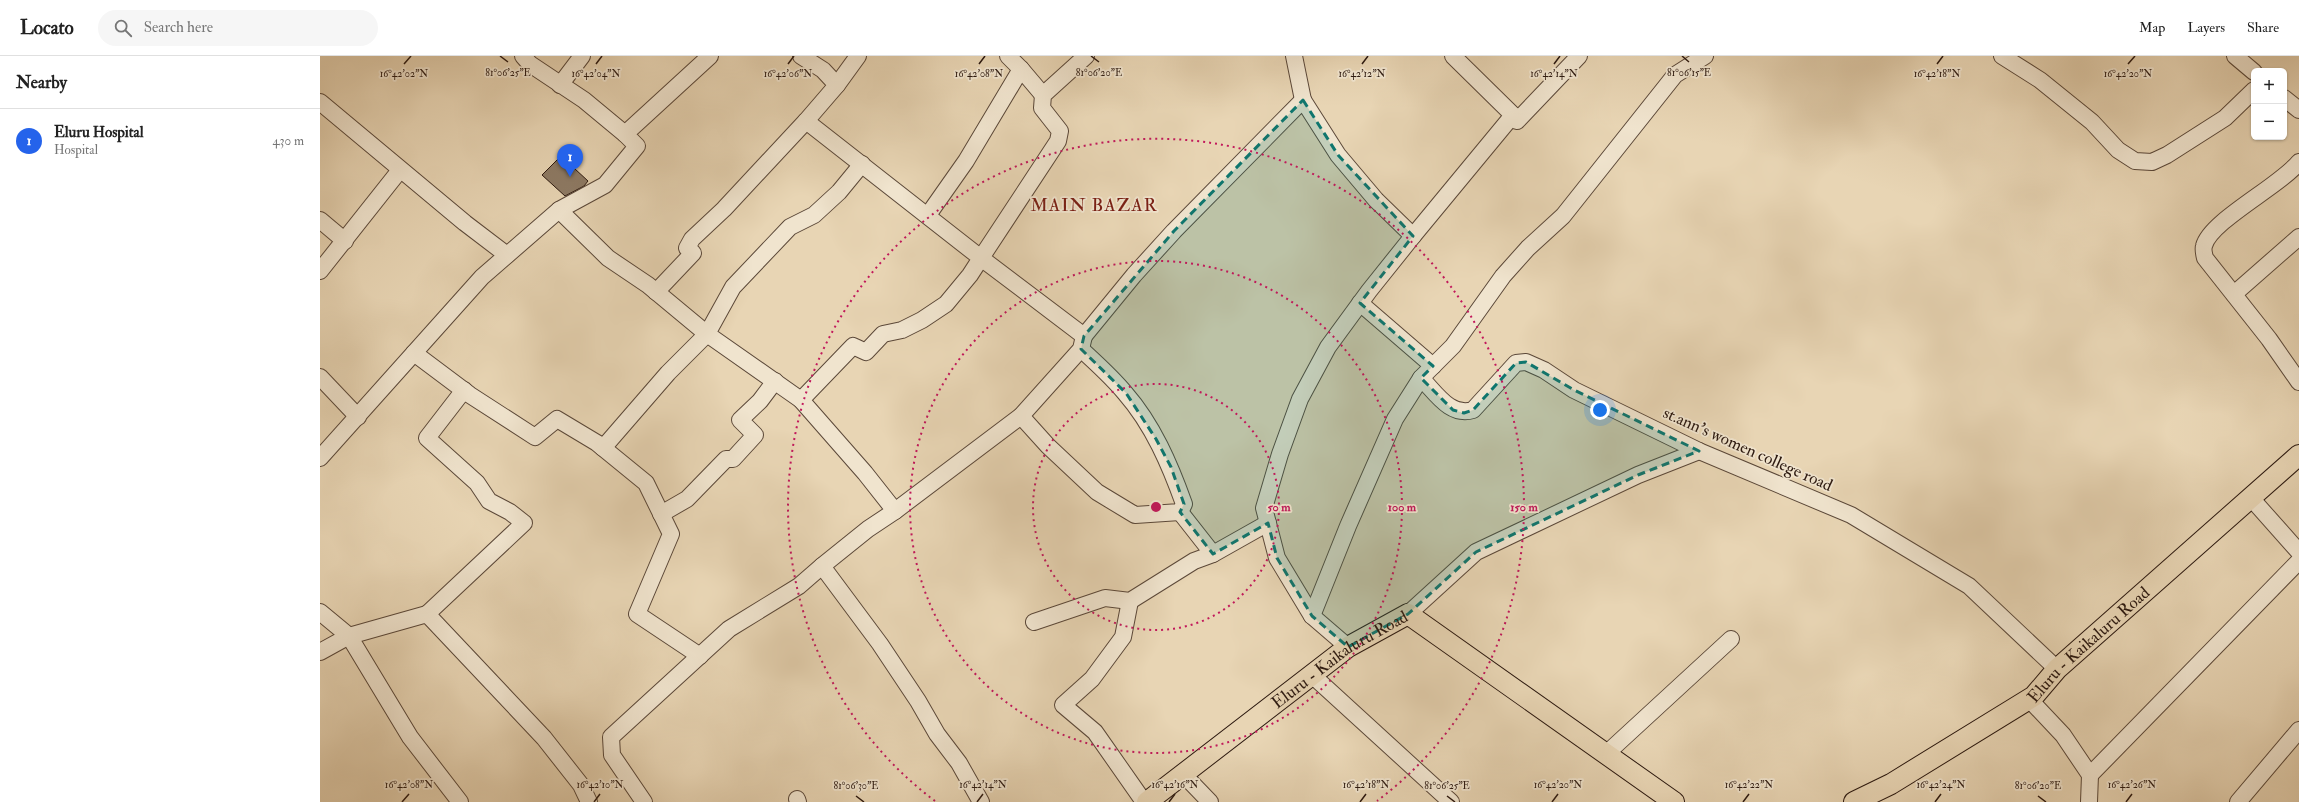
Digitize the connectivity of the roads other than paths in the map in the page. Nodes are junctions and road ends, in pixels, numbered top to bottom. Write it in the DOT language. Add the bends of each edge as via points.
graph roads {
  1 [pos="582,56"];
  2 [pos="710,56"];
  3 [pos="801,56"];
  4 [pos="858,56"];
  5 [pos="1008,56"];
  6 [pos="1086,56"];
  7 [pos="1294,56"];
  8 [pos="1453,56"];
  9 [pos="1579,56"];
  10 [pos="1705,56"];
  11 [pos="2002,56"];
  12 [pos="2235,56"];
  13 [pos="531,59"];
  14 [pos="2251,69"];
  15 [pos="1021,70"];
  16 [pos="837,84"];
  17 [pos="560,85"];
  18 [pos="2251,93"];
  19 [pos="1043,95"];
  20 [pos="1303,100"];
  21 [pos="2287,100"];
  22 [pos="322,109"];
  23 [pos="2299,110"];
  24 [pos="1513,115"];
  25 [pos="806,121"];
  26 [pos="625,134"];
  27 [pos="2299,162"];
  28 [pos="862,164"];
  29 [pos="400,170"];
  30 [pos="559,210"];
  31 [pos="928,215"];
  32 [pos="320,220"];
  33 [pos="1413,236"];
  34 [pos="2299,236"];
  35 [pos="345,241"];
  36 [pos="507,255"];
  37 [pos="981,258"];
  38 [pos="320,272"];
  39 [pos="656,292"];
  40 [pos="2234,294"];
  41 [pos="1360,303"];
  42 [pos="706,334"];
  43 [pos="1083,343"];
  44 [pos="414,353"];
  45 [pos="1427,372"];
  46 [pos="320,377"];
  47 [pos="775,381"];
  48 [pos="2299,382"];
  49 [pos="464,390"];
  50 [pos="801,400"];
  51 [pos="1021,416"];
  52 [pos="358,417"];
  53 [pos="603,448"];
  54 [pos="1699,451"];
  55 [pos="2299,455"];
  56 [pos="320,458"];
  57 [pos="2251,498"];
  58 [pos="895,511"];
  59 [pos="1180,512"];
  60 [pos="661,514"];
  61 [pos="1268,523"];
  62 [pos="2299,552"];
  63 [pos="1213,554"];
  64 [pos="2299,561"];
  65 [pos="822,566"];
  66 [pos="1130,601"];
  67 [pos="320,612"];
  68 [pos="427,614"];
  69 [pos="1408,614"];
  70 [pos="1312,616"];
  71 [pos="1034,622"];
  72 [pos="349,636"];
  73 [pos="1731,639"];
  74 [pos="1348,647"];
  75 [pos="320,652"];
  76 [pos="700,656"];
  77 [pos="2057,669"];
  78 [pos="1312,675"];
  79 [pos="2028,699"];
  80 [pos="2299,730"];
  81 [pos="1606,754"];
  82 [pos="1183,774"];
  83 [pos="2090,775"];
  84 [pos="460,802"];
  85 [pos="589,802"];
  86 [pos="644,802"];
  87 [pos="981,802"];
  88 [pos="1144,802"];
  89 [pos="1147,802"];
  90 [pos="1210,802"];
  91 [pos="1451,802"];
  92 [pos="1674,802"];
  93 [pos="1854,802"];
  94 [pos="2089,802"];
  95 [pos="2238,802"];
  1 -- 17 [label="street"];
  2 -- 26 [label="street"];
  3 -- 16 [label="street" via="823,70"];
  4 -- 16 [label="street"];
  5 -- 15 [label="street"];
  6 -- 19 [label="street"];
  7 -- 20 [label="street"];
  8 -- 24 [label="street"];
  9 -- 24 [label="street" via="1518,121"];
  10 -- 45 [label="street" via="1675,75 1563,216 1528,248 1503,276 1453,346"];
  11 -- 18 [label="street" via="2040,80 2092,122 2118,150 2135,161 2152,162 2167,155 2225,118"];
  12 -- 14 [label="street"];
  13 -- 17 [label="street"];
  15 -- 19 [label="street"];
  15 -- 31 [label="street" via="966,161"];
  16 -- 25 [label="street"];
  17 -- 26 [label="street" via="584,100"];
  19 -- 37 [label="street" via="1042,108 1060,130 1058,141"];
  20 -- 33 [label="street" via="1338,155 1376,200"];
  20 -- 43 [label="street" via="1134,275"];
  21 -- 23 [label="street"];
  22 -- 29 [label="street"];
  24 -- 33 [label="street"];
  25 -- 28 [label="street"];
  25 -- 39 [label="street" via="729,204 692,239 687,248 693,253"];
  26 -- 30 [label="street" via="637,146 605,185"];
  27 -- 40 [label="street" via="2272,187 2237,210 2208,237 2203,247 2205,258"];
  28 -- 31 [label="street"];
  28 -- 42 [label="street" via="839,192 814,215 790,227 733,287"];
  29 -- 35 [label="street"];
  29 -- 36 [label="street"];
  30 -- 36 [label="street"];
  30 -- 39 [label="street" via="608,258"];
  31 -- 37 [label="street"];
  32 -- 35 [label="street"];
  33 -- 41 [label="street"];
  34 -- 40 [label="street"];
  35 -- 38 [label="street"];
  36 -- 44 [label="street" via="482,276"];
  37 -- 43 [label="street"];
  37 -- 50 [label="street" via="946,304 902,330 883,334 866,352 853,346"];
  39 -- 42 [label="street"];
  40 -- 48 [label="street"];
  41 -- 45 [label="street, st.ann's women college road"];
  41 -- 61 [label="street" via="1328,347 1300,399 1264,508"];
  42 -- 47 [label="street"];
  42 -- 53 [label="street" via="668,373"];
  43 -- 51 [label="street"];
  43 -- 59 [label="street" via="1126,393 1156,439 1171,467 1184,504"];
  44 -- 49 [label="street"];
  44 -- 52 [label="street"];
  45 -- 54 [label="street, st.ann's women college road" via="1453,410 1464,413 1473,410 1516,363 1526,362 1544,370 1574,390"];
  45 -- 70 [label="street" via="1395,419"];
  46 -- 52 [label="street"];
  47 -- 50 [label="street"];
  47 -- 60 [label="street" via="760,401 740,420 755,435 733,459 726,458 687,499"];
  49 -- 53 [label="street" via="535,437 557,419"];
  49 -- 68 [label="street" via="427,438 477,483 489,500 524,524"];
  50 -- 58 [label="street"];
  51 -- 58 [label="street"];
  51 -- 59 [label="street" via="1048,446 1097,492 1135,515"];
  52 -- 56 [label="street"];
  53 -- 60 [label="street" via="646,483"];
  54 -- 69 [label="street" via="1638,475 1476,552"];
  54 -- 77 [label="street, st.ann's women college road" via="1851,515 1969,586"];
  55 -- 57 [label="main road, Eluru - Kaikaluru Road"];
  57 -- 62 [label="street"];
  57 -- 77 [label="main road, Eluru - Kaikaluru Road"];
  58 -- 65 [label="street"];
  59 -- 63 [label="street"];
  60 -- 76 [label="street" via="671,534 637,614"];
  61 -- 63 [label="street"];
  61 -- 70 [label="street" via="1277,558"];
  63 -- 66 [label="street" via="1194,561"];
  64 -- 83 [label="street"];
  65 -- 76 [label="street" via="799,586 730,629"];
  65 -- 87 [label="street" via="880,644 937,734 959,763"];
  66 -- 71 [label="street" via="1105,598"];
  66 -- 88 [label="street" via="1123,637 1092,679 1063,706 1095,732"];
  67 -- 72 [label="street"];
  68 -- 72 [label="street"];
  68 -- 85 [label="street" via="544,738 581,785"];
  69 -- 74 [label="main road, Eluru - Kaikaluru Road"];
  69 -- 81 [label="main road, Eluru - Kaikaluru Road"];
  70 -- 74 [label="street"];
  72 -- 75 [label="street"];
  72 -- 84 [label="street" via="410,737"];
  73 -- 81 [label="street"];
  74 -- 78 [label="main road, Eluru - Kaikaluru Road"];
  76 -- 86 [label="street" via="612,737 612,755"];
  77 -- 79 [label="main road, Eluru - Kaikaluru Road" via="2034,696"];
  78 -- 82 [label="main road, Eluru - Kaikaluru Road"];
  78 -- 91 [label="street"];
  79 -- 83 [label="street" via="2062,735"];
  79 -- 93 [label="main road, Eluru - Kaikaluru Road" via="1890,784"];
  80 -- 95 [label="street"];
  81 -- 92 [label="main road, Eluru - Kaikaluru Road"];
  82 -- 89 [label="main road, Eluru - Kaikaluru Road"];
  82 -- 90 [label="street"];
  83 -- 94 [label="street"];
}
